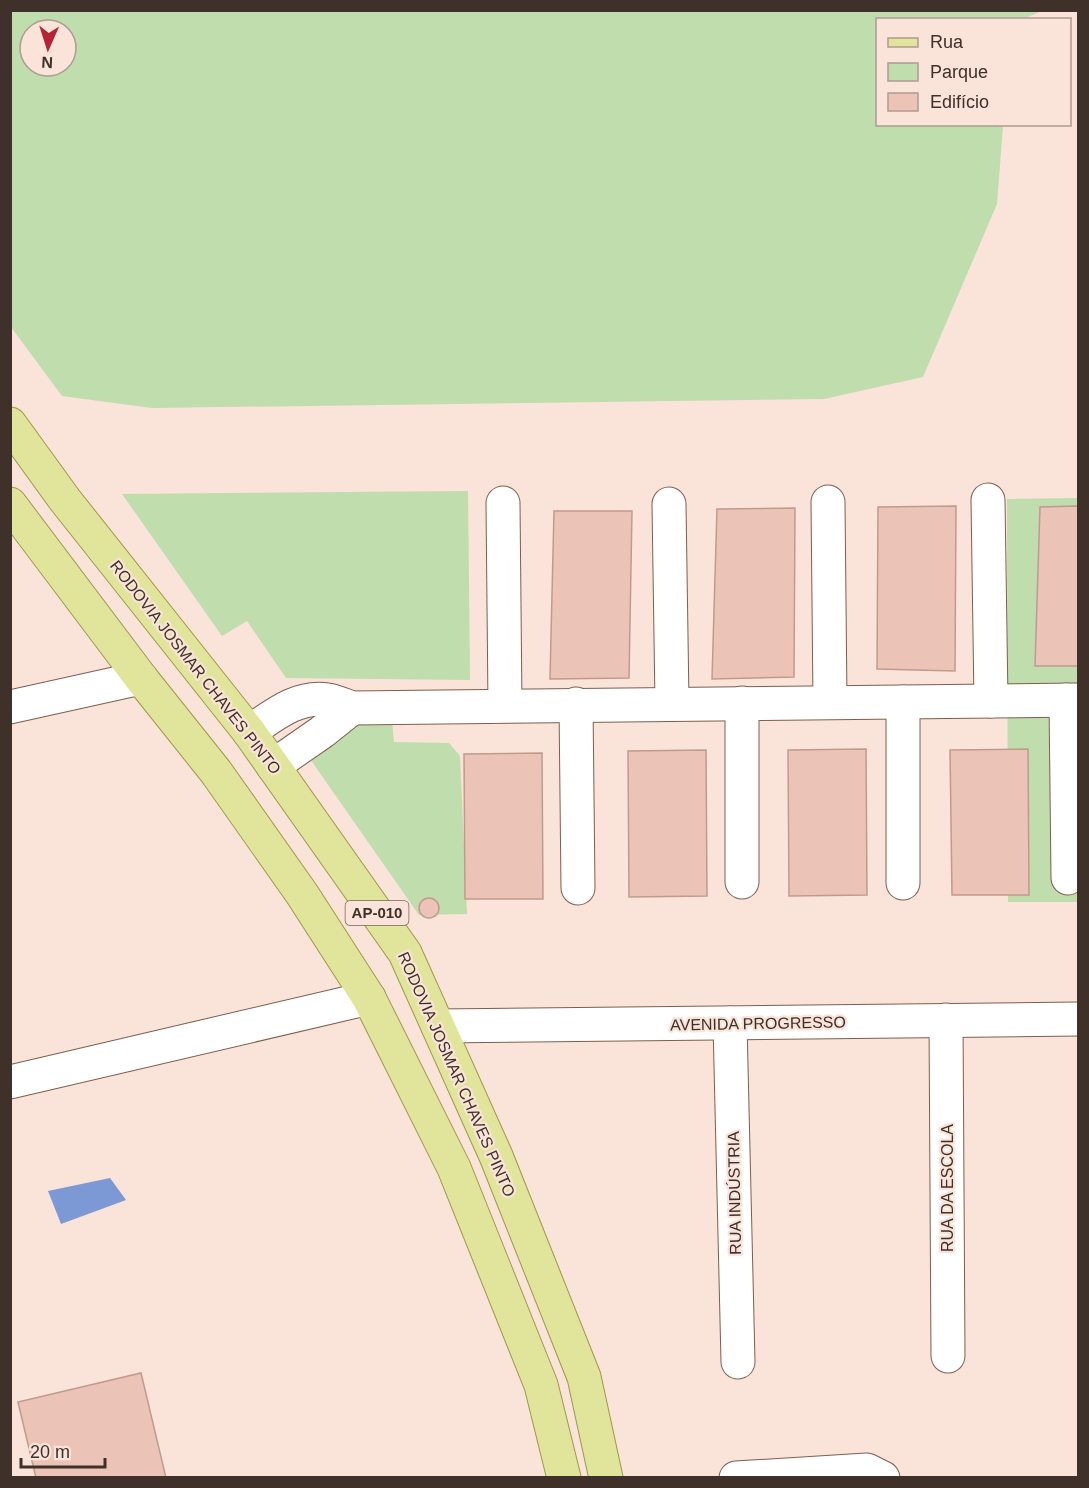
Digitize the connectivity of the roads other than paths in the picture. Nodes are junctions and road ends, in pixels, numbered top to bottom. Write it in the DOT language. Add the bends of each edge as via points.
graph roads {
  1 [pos="10,424"];
  2 [pos="988,500"];
  3 [pos="828,502"];
  4 [pos="503,503"];
  5 [pos="10,504"];
  6 [pos="669,504"];
  7 [pos="141,678"];
  8 [pos="1072,700"];
  9 [pos="991,701"];
  10 [pos="830,702"];
  11 [pos="903,702"];
  12 [pos="672,703"];
  13 [pos="742,703"];
  14 [pos="576,704"];
  15 [pos="506,705"];
  16 [pos="10,707"];
  17 [pos="352,708"];
  18 [pos="249,732"];
  19 [pos="273,766"];
  20 [pos="1068,878"];
  21 [pos="742,882"];
  22 [pos="903,884"];
  23 [pos="578,888"];
  24 [pos="369,999"];
  25 [pos="1078,1019"];
  26 [pos="946,1020"];
  27 [pos="730,1023"];
  28 [pos="438,1026"];
  29 [pos="10,1082"];
  30 [pos="948,1356"];
  31 [pos="738,1362"];
  32 [pos="564,1478"];
  33 [pos="606,1478"];
  34 [pos="736,1478"];
  35 [pos="883,1478"];
  1 -- 18 [label="main road, RODOVIA JOSMAR CHAVES PINTO / AP-010" via="65,500"];
  2 -- 9 [label="street"];
  3 -- 10 [label="street"];
  4 -- 15 [label="street"];
  5 -- 7 [label="main road, AP-010"];
  6 -- 12 [label="street"];
  7 -- 16 [label="street"];
  7 -- 24 [label="main road, AP-010" via="216,772 302,894"];
  8 -- 9 [label="street"];
  8 -- 20 [label="street"];
  9 -- 11 [label="street"];
  10 -- 11 [label="street"];
  10 -- 13 [label="street"];
  11 -- 22 [label="street"];
  12 -- 13 [label="street"];
  12 -- 14 [label="street"];
  13 -- 21 [label="street"];
  14 -- 15 [label="street"];
  14 -- 23 [label="street"];
  15 -- 17 [label="street"];
  17 -- 18 [label="street" via="328,700 306,700 288,706"];
  17 -- 19 [label="street"];
  18 -- 19 [label="main road, RODOVIA JOSMAR CHAVES PINTO / AP-010"];
  19 -- 28 [label="main road, RODOVIA JOSMAR CHAVES PINTO / AP-010" via="405,953"];
  24 -- 29 [label="street"];
  24 -- 32 [label="main road, AP-010" via="454,1168 541,1385"];
  25 -- 26 [label="street, AVENIDA PROGRESSO"];
  26 -- 27 [label="street, AVENIDA PROGRESSO"];
  26 -- 30 [label="street, RUA DA ESCOLA"];
  27 -- 28 [label="street, AVENIDA PROGRESSO"];
  27 -- 31 [label="street, RUA INDÚSTRIA"];
  28 -- 33 [label="main road, RODOVIA JOSMAR CHAVES PINTO / AP-010" via="496,1155 584,1377"];
  34 -- 35 [label="street" via="867,1470"];
}
